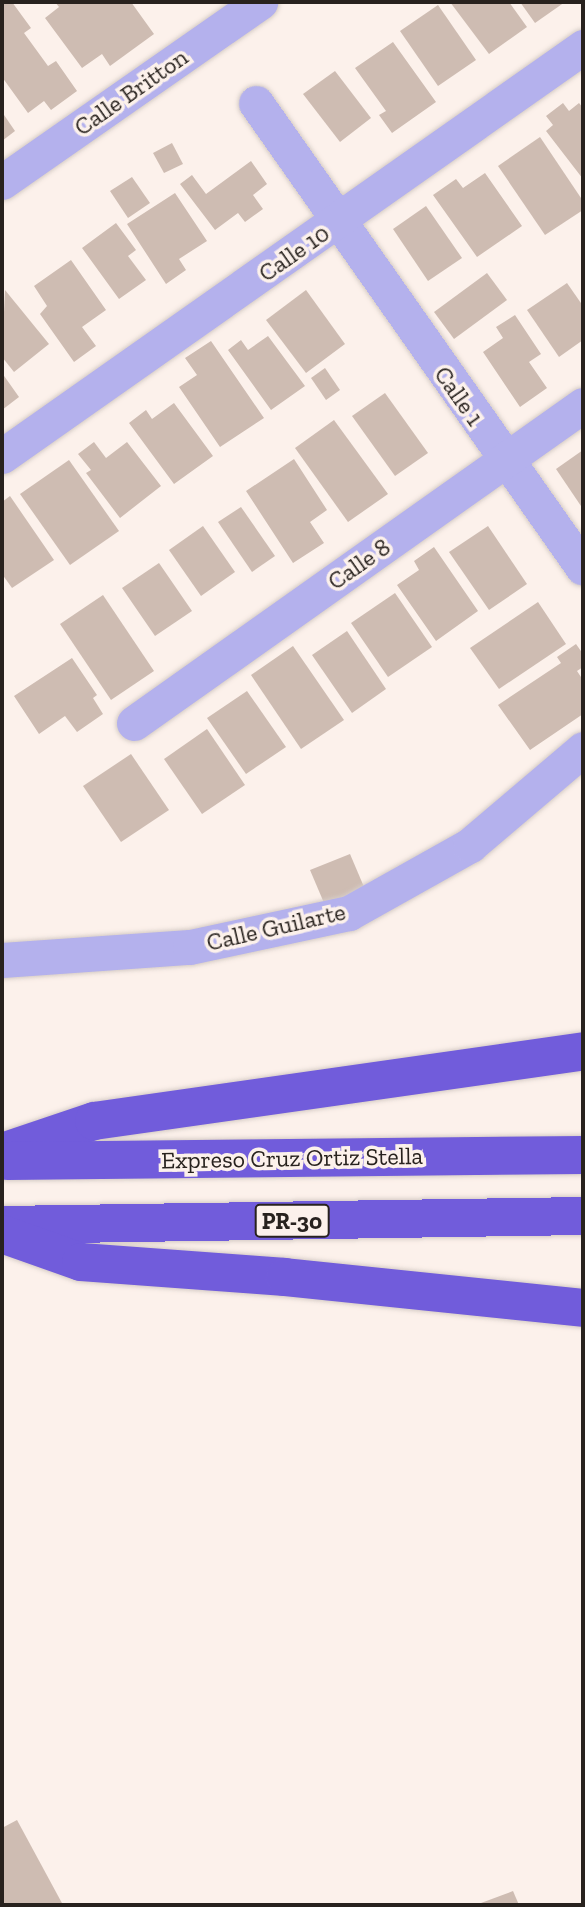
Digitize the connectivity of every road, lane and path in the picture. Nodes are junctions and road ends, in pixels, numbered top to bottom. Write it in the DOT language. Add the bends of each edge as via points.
graph roads {
  1 [pos="260,2"];
  2 [pos="583,47"];
  3 [pos="256,103"];
  4 [pos="2,182"];
  5 [pos="336,223"];
  6 [pos="583,405"];
  7 [pos="2,456"];
  8 [pos="506,461"];
  9 [pos="583,568"];
  10 [pos="134,723"];
  11 [pos="583,749"];
  12 [pos="2,960"];
  13 [pos="583,1051"];
  14 [pos="2,1152"];
  15 [pos="583,1156"];
  16 [pos="2,1161"];
  17 [pos="583,1216"];
  18 [pos="2,1225"];
  19 [pos="2,1234"];
  20 [pos="583,1308"];
  1 -- 4 [label="street, Calle Britton"];
  2 -- 5 [label="street, Calle 10"];
  3 -- 5 [label="street, Calle 1"];
  5 -- 7 [label="street, Calle 10"];
  5 -- 8 [label="street, Calle 1"];
  6 -- 8 [label="street, Calle 8"];
  8 -- 9 [label="street, Calle 1"];
  8 -- 10 [label="street, Calle 8"];
  11 -- 12 [label="street, Calle Guilarte" via="470,845 349,914 190,947"];
  13 -- 14 [label="highway" via="94,1121"];
  15 -- 16 [label="highway, Expreso Cruz Ortiz Stella"];
  17 -- 18 [label="highway, PR-30"];
  19 -- 20 [label="highway" via="81,1262 285,1277"];
}
